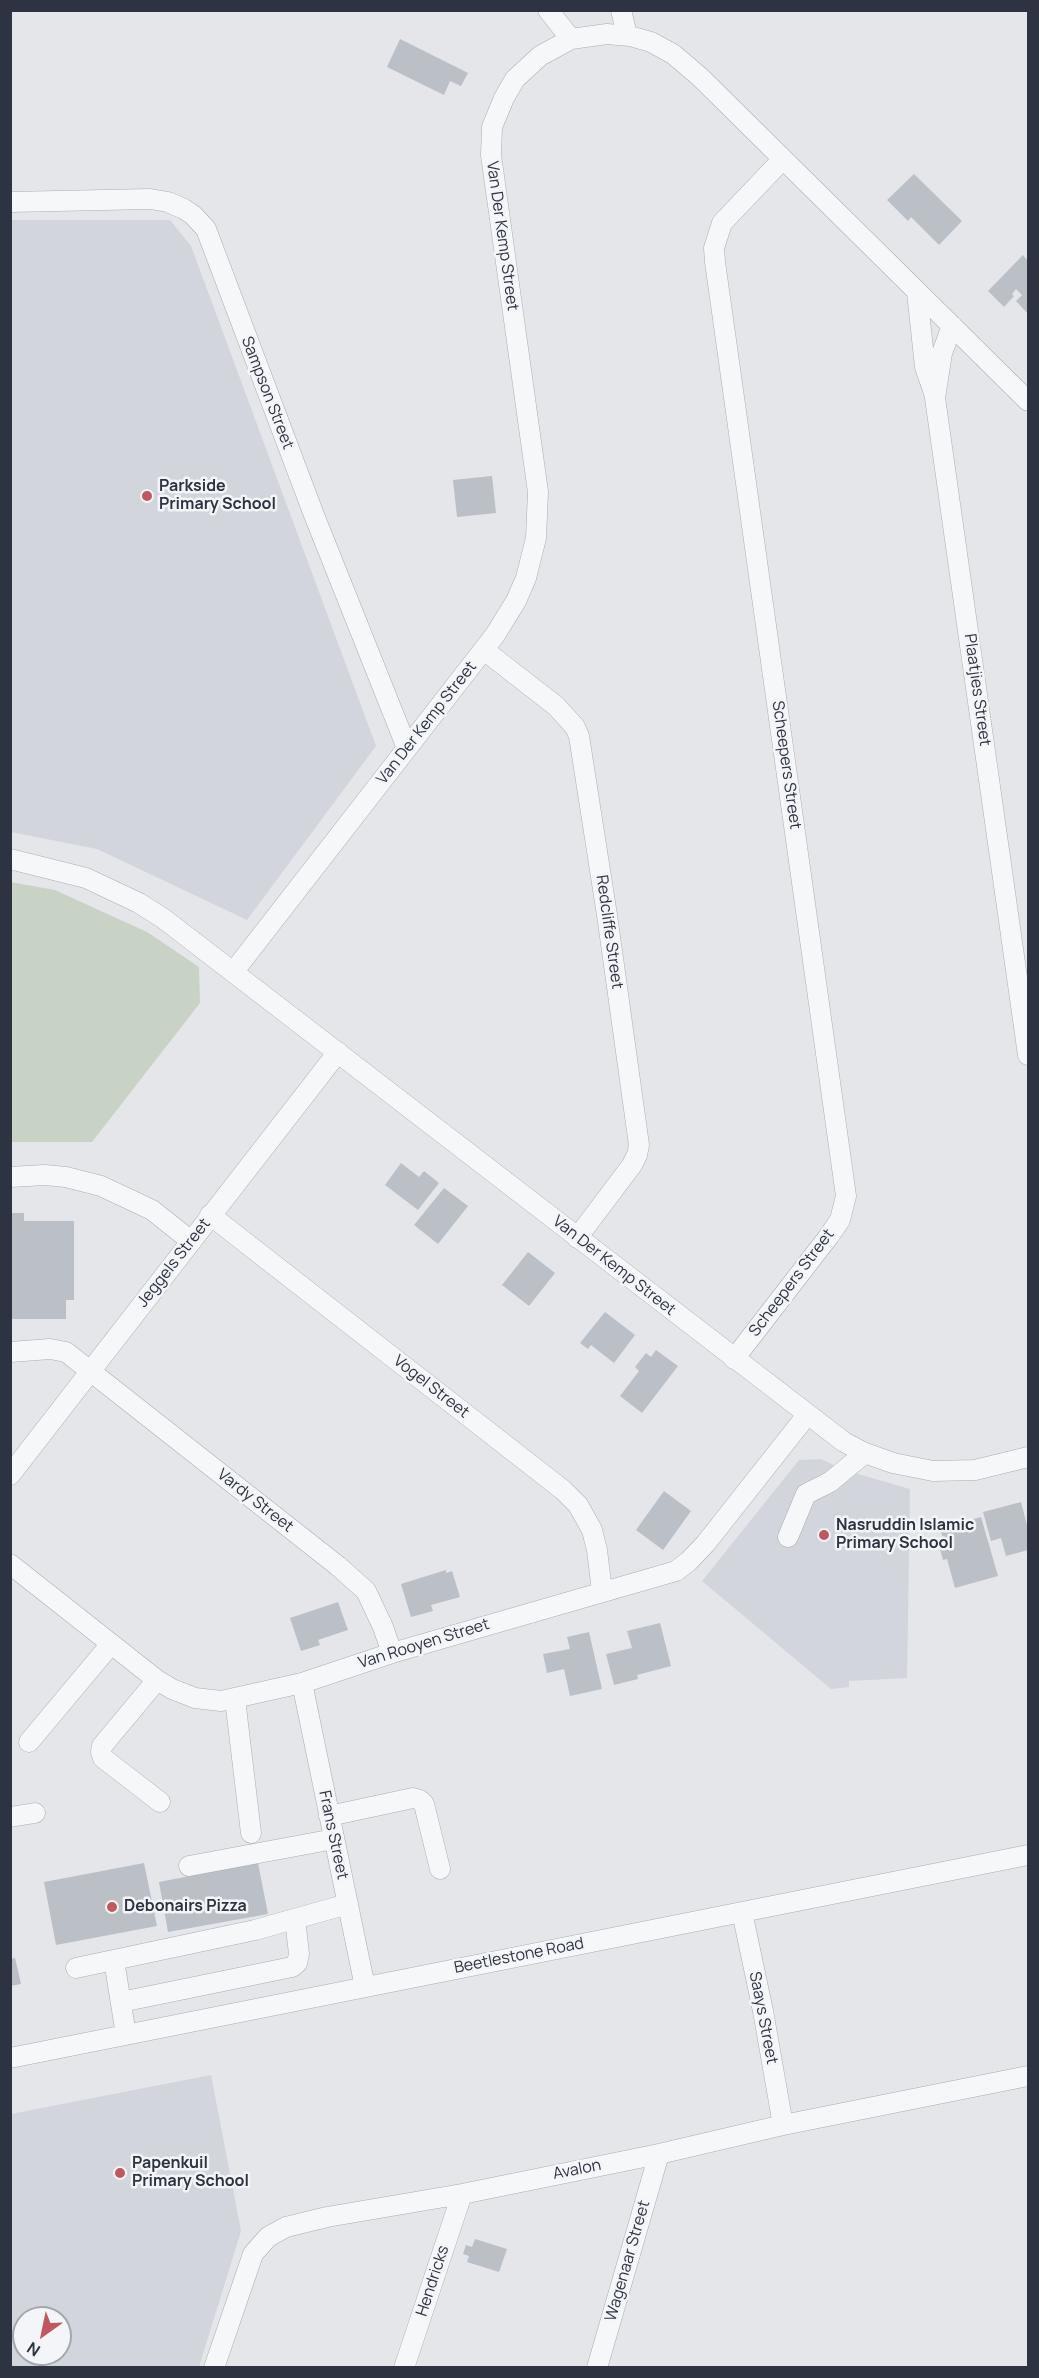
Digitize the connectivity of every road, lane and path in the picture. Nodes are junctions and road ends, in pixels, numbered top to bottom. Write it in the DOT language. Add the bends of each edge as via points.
graph roads {
  1 [pos="548,10"];
  2 [pos="621,10"];
  3 [pos="627,35"];
  4 [pos="571,39"];
  5 [pos="782,160"];
  6 [pos="10,202"];
  7 [pos="917,292"];
  8 [pos="952,326"];
  9 [pos="935,395"];
  10 [pos="1029,401"];
  11 [pos="484,650"];
  12 [pos="407,748"];
  13 [pos="10,859"];
  14 [pos="234,971"];
  15 [pos="338,1052"];
  16 [pos="1029,1055"];
  17 [pos="10,1177"];
  18 [pos="210,1215"];
  19 [pos="577,1238"];
  20 [pos="191,1241"];
  21 [pos="10,1352"];
  22 [pos="734,1359"];
  23 [pos="89,1372"];
  24 [pos="807,1415"];
  25 [pos="865,1453"];
  26 [pos="1029,1457"];
  27 [pos="10,1475"];
  28 [pos="788,1537"];
  29 [pos="10,1564"];
  30 [pos="602,1591"];
  31 [pos="111,1644"];
  32 [pos="392,1653"];
  33 [pos="157,1680"];
  34 [pos="302,1683"];
  35 [pos="235,1699"];
  36 [pos="29,1742"];
  37 [pos="160,1802"];
  38 [pos="35,1813"];
  39 [pos="329,1816"];
  40 [pos="10,1817"];
  41 [pos="251,1833"];
  42 [pos="334,1839"];
  43 [pos="1029,1855"];
  44 [pos="189,1866"];
  45 [pos="440,1869"];
  46 [pos="348,1904"];
  47 [pos="742,1912"];
  48 [pos="295,1919"];
  49 [pos="114,1960"];
  50 [pos="76,1968"];
  51 [pos="366,1987"];
  52 [pos="121,2002"];
  53 [pos="126,2035"];
  54 [pos="10,2058"];
  55 [pos="1029,2076"];
  56 [pos="783,2125"];
  57 [pos="659,2154"];
  58 [pos="462,2194"];
  59 [pos="214,2367"];
  60 [pos="405,2367"];
  61 [pos="597,2367"];
  1 -- 4 [label="street"];
  2 -- 3 [label="street"];
  3 -- 4 [label="street, Van Der Kemp Street"];
  3 -- 5 [label="street, Van Der Kemp Street" via="673,54"];
  4 -- 11 [label="street, Van Der Kemp Street" via="540,56 515,79 492,127 492,172 538,506 535,545 526,578 506,620"];
  5 -- 7 [label="street, Van Der Kemp Street"];
  5 -- 22 [label="street, Scheepers Street" via="722,223 714,248 846,1196 840,1220"];
  6 -- 12 [label="street, Sampson Street" via="150,199 184,209 206,229"];
  7 -- 8 [label="street, Van Der Kemp Street"];
  7 -- 9 [label="street" via="925,367"];
  8 -- 9 [label="street, Plaatjies Street" via="942,353"];
  8 -- 10 [label="street, Van Der Kemp Street"];
  9 -- 16 [label="street, Plaatjies Street"];
  11 -- 12 [label="street, Van Der Kemp Street"];
  11 -- 19 [label="street, Redcliffe Street" via="567,717 579,736 583,759 639,1145 632,1165"];
  12 -- 14 [label="street, Van Der Kemp Street"];
  13 -- 14 [label="street, Van Der Kemp Street" via="64,871 122,895 164,919"];
  14 -- 15 [label="street, Van Der Kemp Street"];
  15 -- 18 [label="street, Jeggels Street"];
  15 -- 19 [label="street, Van Der Kemp Street"];
  17 -- 20 [label="street" via="66,1177 101,1186 152,1210"];
  18 -- 20 [label="street, Jeggels Street"];
  18 -- 30 [label="street, Vogel Street" via="563,1490 578,1505 592,1530"];
  19 -- 22 [label="street, Van Der Kemp Street"];
  20 -- 23 [label="street, Jeggels Street"];
  21 -- 23 [label="street, Vardy Street" via="59,1349"];
  22 -- 24 [label="street, Van Der Kemp Street"];
  23 -- 27 [label="street, Jeggels Street"];
  23 -- 32 [label="street, Vardy Street" via="354,1579 366,1591"];
  24 -- 25 [label="street, Van Der Kemp Street"];
  24 -- 30 [label="street, Van Rooyen Street" via="689,1561 662,1576"];
  25 -- 26 [label="street, Van Der Kemp Street" via="933,1471 975,1470"];
  25 -- 28 [label="street" via="830,1482 806,1494"];
  29 -- 31 [label="street, Van Rooyen Street"];
  30 -- 32 [label="street, Van Rooyen Street"];
  31 -- 33 [label="street, Van Rooyen Street"];
  31 -- 36 [label="street"];
  32 -- 34 [label="street, Van Rooyen Street"];
  33 -- 35 [label="street, Van Rooyen Street" via="195,1698"];
  33 -- 37 [label="street" via="101,1752 103,1758"];
  34 -- 35 [label="street, Van Rooyen Street"];
  34 -- 39 [label="street, Frans Street"];
  35 -- 41 [label="street"];
  38 -- 40 [label="street"];
  39 -- 42 [label="street, Frans Street"];
  39 -- 45 [label="street" via="413,1798 420,1800"];
  42 -- 44 [label="street"];
  42 -- 46 [label="street, Frans Street"];
  43 -- 47 [label="street, Beetlestone Road"];
  46 -- 48 [label="street"];
  46 -- 51 [label="street, Frans Street"];
  47 -- 51 [label="street, Beetlestone Road"];
  47 -- 56 [label="street, Saays Street"];
  48 -- 49 [label="street"];
  48 -- 52 [label="street" via="299,1954 292,1967"];
  49 -- 50 [label="street"];
  49 -- 52 [label="street"];
  51 -- 53 [label="street, Beetlestone Road"];
  52 -- 53 [label="street"];
  53 -- 54 [label="street, Beetlestone Road"];
  55 -- 56 [label="street, Avalon"];
  56 -- 57 [label="street, Avalon"];
  57 -- 58 [label="street, Avalon"];
  57 -- 61 [label="street, Wagenaar Street"];
  58 -- 59 [label="street, Avalon" via="317,2219 276,2231 260,2245 248,2265"];
  58 -- 60 [label="street, Hendricks"];
}
